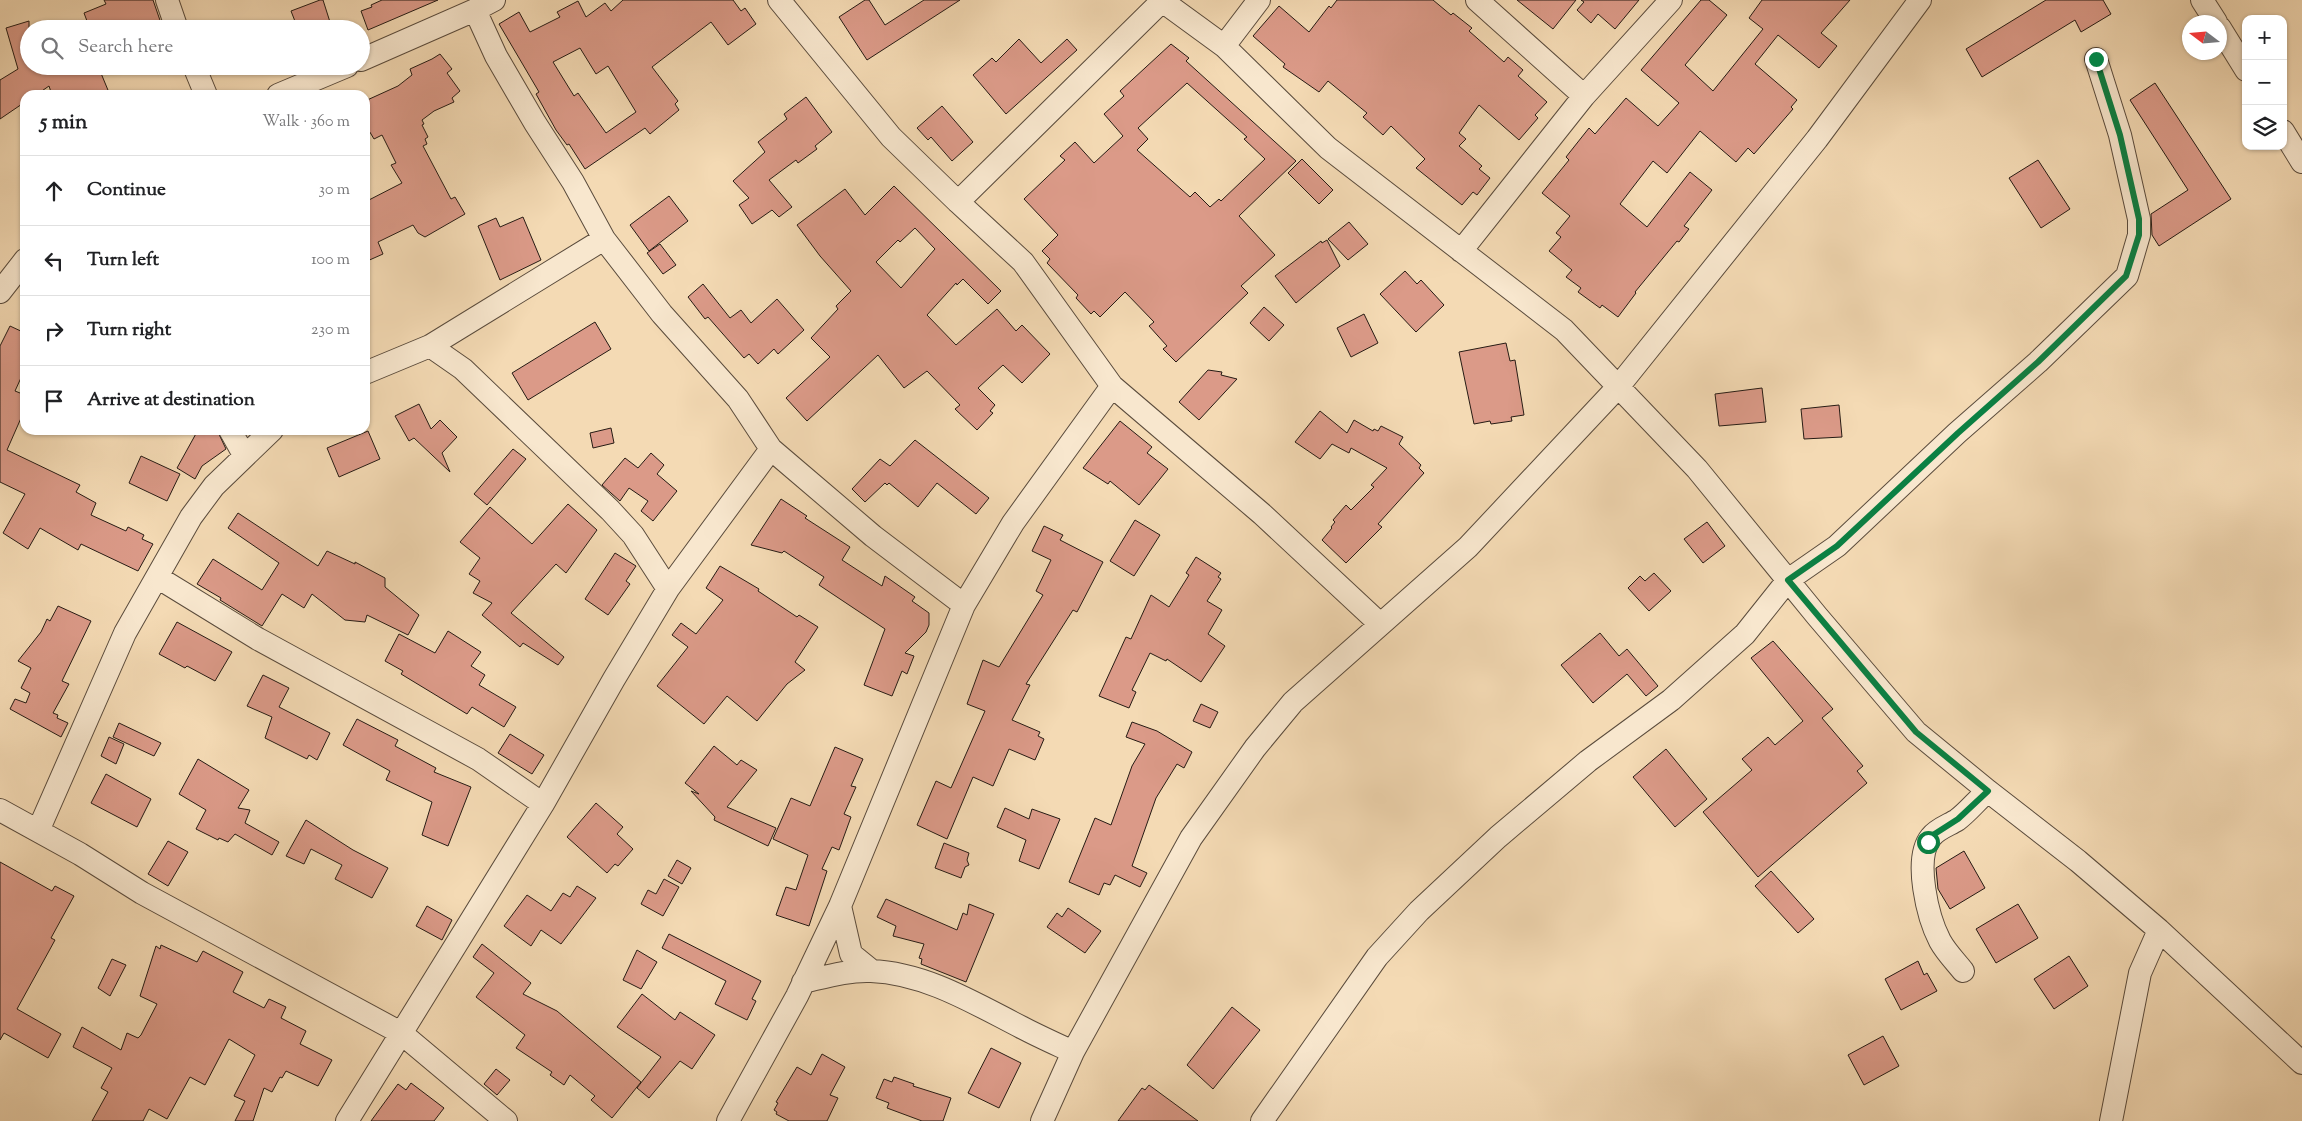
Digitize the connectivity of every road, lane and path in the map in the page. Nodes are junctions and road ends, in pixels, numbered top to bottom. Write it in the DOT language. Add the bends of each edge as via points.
graph roads {
  1 [pos="167,0"];
  2 [pos="779,0"];
  3 [pos="1259,0"];
  4 [pos="1477,0"];
  5 [pos="1671,0"];
  6 [pos="1920,0"];
  7 [pos="2202,0"];
  8 [pos="1162,1"];
  9 [pos="484,5"];
  10 [pos="2212,15"];
  11 [pos="174,20"];
  12 [pos="2227,39"];
  13 [pos="1224,46"];
  14 [pos="370,56"];
  15 [pos="2096,59"];
  16 [pos="2242,64"];
  17 [pos="198,75"];
  18 [pos="326,75"];
  19 [pos="204,90"];
  20 [pos="290,90"];
  21 [pos="1584,96"];
  22 [pos="2287,138"];
  23 [pos="2302,162"];
  24 [pos="958,202"];
  25 [pos="604,239"];
  26 [pos="1461,251"];
  27 [pos="20,266"];
  28 [pos="0,292"];
  29 [pos="430,346"];
  30 [pos="370,371"];
  31 [pos="1112,386"];
  32 [pos="1618,387"];
  33 [pos="233,435"];
  34 [pos="266,435"];
  35 [pos="771,449"];
  36 [pos="244,455"];
  37 [pos="157,577"];
  38 [pos="1788,580"];
  39 [pos="668,589"];
  40 [pos="964,605"];
  41 [pos="1380,624"];
  42 [pos="1988,791"];
  43 [pos="543,804"];
  44 [pos="0,810"];
  45 [pos="38,831"];
  46 [pos="840,906"];
  47 [pos="2159,930"];
  48 [pos="872,971"];
  49 [pos="1963,971"];
  50 [pos="803,982"];
  51 [pos="401,1033"];
  52 [pos="1073,1052"];
  53 [pos="2302,1063"];
  54 [pos="347,1121"];
  55 [pos="506,1121"];
  56 [pos="728,1121"];
  57 [pos="1042,1121"];
  58 [pos="1262,1121"];
  59 [pos="2110,1121"];
  1 -- 11 [label="street"];
  2 -- 24 [label="street" via="891,137"];
  3 -- 13 [label="street"];
  4 -- 21 [label="street"];
  5 -- 21 [label="street"];
  6 -- 32 [label="street" via="1817,139"];
  7 -- 10 [label="street"];
  8 -- 13 [label="street"];
  8 -- 24 [label="street"];
  9 -- 14 [label="street"];
  9 -- 25 [label="street" via="496,56"];
  12 -- 16 [label="street"];
  13 -- 26 [label="street" via="1328,148"];
  15 -- 38 [label="street" via="2120,135 2139,219 2139,235 2126,276 2038,362 1837,546"];
  17 -- 19 [label="street"];
  18 -- 20 [label="street"];
  21 -- 26 [label="street"];
  22 -- 23 [label="street"];
  24 -- 31 [label="street" via="1023,262"];
  25 -- 29 [label="street"];
  25 -- 35 [label="street" via="662,314 738,399"];
  26 -- 32 [label="street" via="1564,330"];
  27 -- 28 [label="street"];
  29 -- 30 [label="street"];
  29 -- 39 [label="street" via="463,368 610,510 633,535"];
  31 -- 40 [label="street" via="1013,524"];
  31 -- 41 [label="street" via="1262,514"];
  32 -- 38 [label="street" via="1697,469"];
  32 -- 41 [label="street" via="1468,548"];
  33 -- 36 [label="street"];
  34 -- 36 [label="street"];
  35 -- 39 [label="street"];
  35 -- 40 [label="street" via="873,536"];
  36 -- 37 [label="street" via="214,486 191,517"];
  37 -- 43 [label="street" via="258,639 478,760"];
  37 -- 45 [label="street" via="125,633"];
  38 -- 42 [label="street" via="1916,732"];
  38 -- 58 [label="street" via="1745,634 1671,700 1588,761 1498,837 1419,911 1377,957"];
  39 -- 43 [label="street"];
  40 -- 46 [label="street"];
  41 -- 52 [label="street" via="1293,702 1233,777 1191,838"];
  42 -- 47 [label="street"];
  42 -- 49 [label="street" via="1958,819 1933,835 1924,859 1922,878 1932,923 1944,948"];
  43 -- 51 [label="street"];
  44 -- 45 [label="street"];
  45 -- 51 [label="street" via="142,893"];
  46 -- 48 [label="street" via="851,954"];
  46 -- 50 [label="street"];
  47 -- 53 [label="street"];
  47 -- 59 [label="street" via="2140,973"];
  48 -- 50 [label="street"];
  48 -- 52 [label="street" via="917,979 974,1002"];
  50 -- 56 [label="street"];
  51 -- 54 [label="street"];
  51 -- 55 [label="street"];
  52 -- 57 [label="street"];
}
